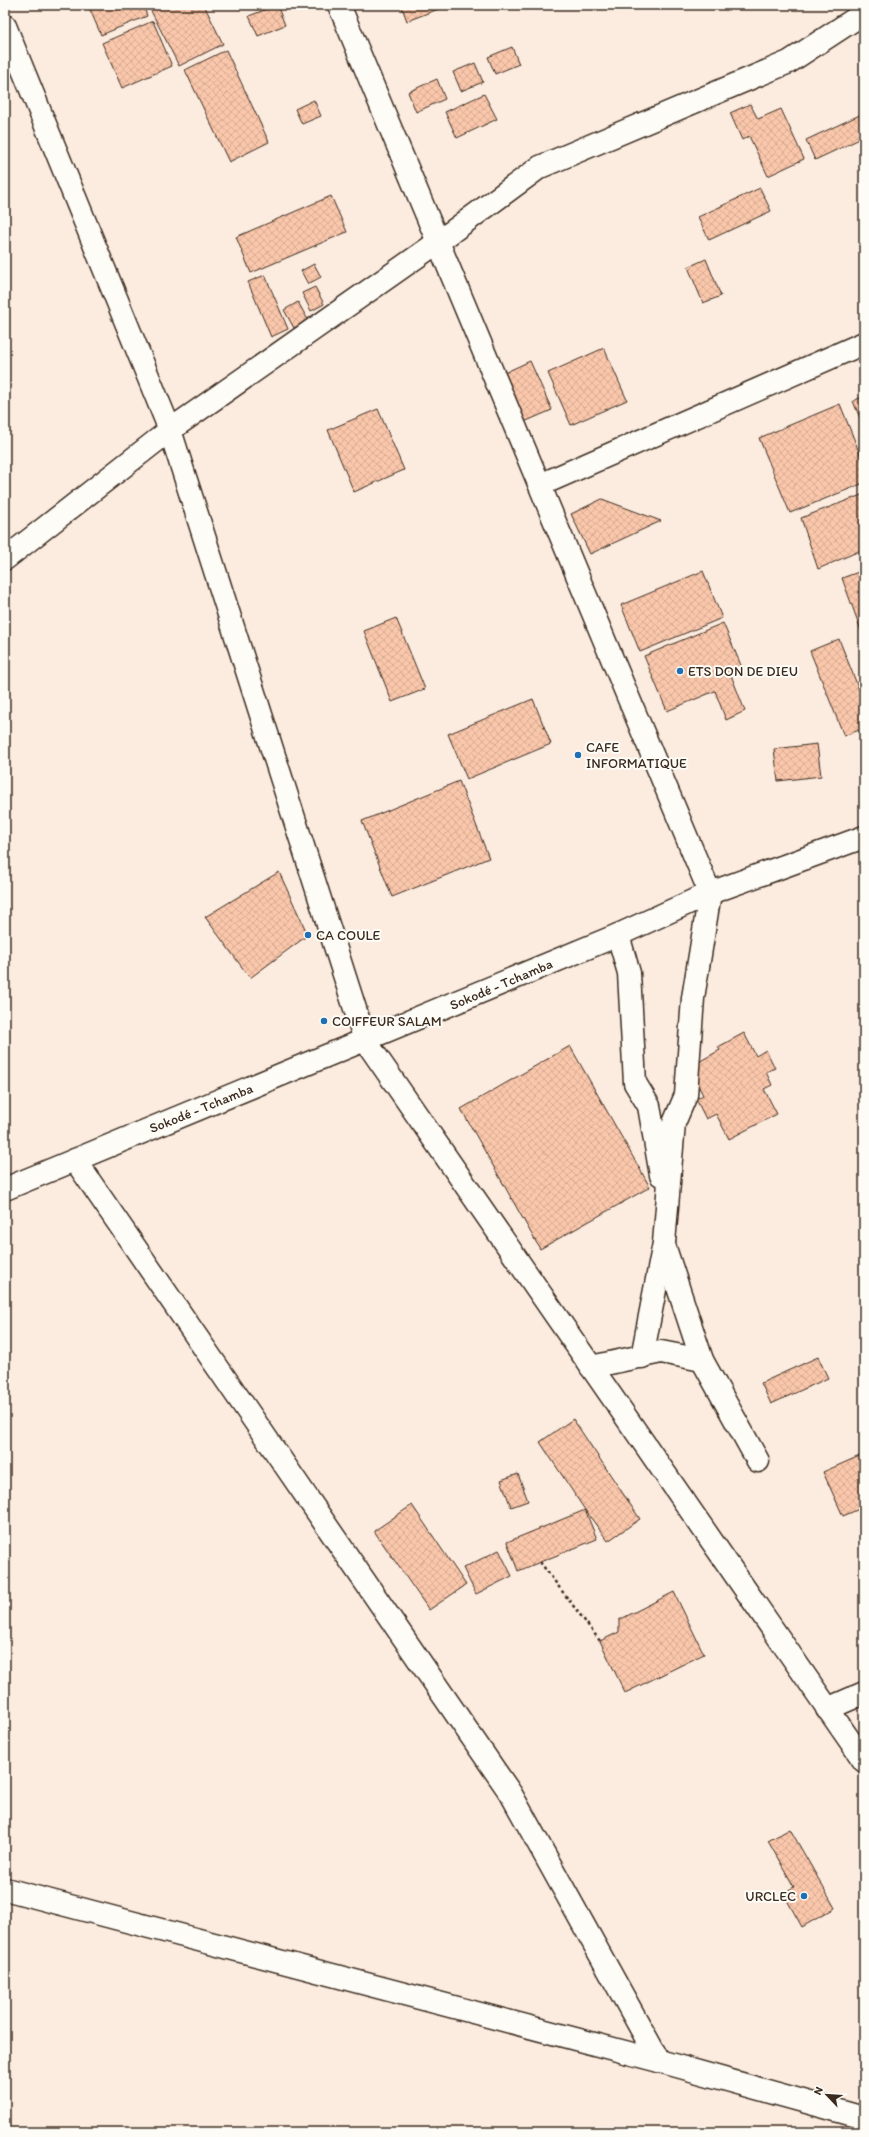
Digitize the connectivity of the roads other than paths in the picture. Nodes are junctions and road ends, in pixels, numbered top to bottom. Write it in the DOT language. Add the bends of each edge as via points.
graph roads {
  1 [pos="339,5"];
  2 [pos="864,13"];
  3 [pos="5,26"];
  4 [pos="438,242"];
  5 [pos="864,343"];
  6 [pos="170,430"];
  7 [pos="540,485"];
  8 [pos="5,559"];
  9 [pos="864,836"];
  10 [pos="710,893"];
  11 [pos="618,935"];
  12 [pos="365,1040"];
  13 [pos="75,1160"];
  14 [pos="5,1189"];
  15 [pos="664,1243"];
  16 [pos="642,1357"];
  17 [pos="702,1360"];
  18 [pos="591,1367"];
  19 [pos="758,1461"];
  20 [pos="864,1693"];
  21 [pos="827,1709"];
  22 [pos="864,1761"];
  23 [pos="5,1889"];
  24 [pos="659,2061"];
  25 [pos="864,2118"];
  1 -- 4 [label="street"];
  2 -- 4 [label="street" via="789,62 540,167"];
  3 -- 6 [label="street"];
  4 -- 6 [label="street"];
  4 -- 7 [label="street"];
  5 -- 7 [label="street"];
  6 -- 8 [label="street"];
  6 -- 12 [label="street"];
  7 -- 10 [label="street"];
  9 -- 10 [label="street, Sokodé - Tchamba"];
  10 -- 11 [label="street, Sokodé - Tchamba"];
  10 -- 15 [label="street" via="693,998 686,1095 674,1123"];
  11 -- 12 [label="street, Sokodé - Tchamba"];
  11 -- 15 [label="street" via="629,973 634,1083 649,1106 660,1163"];
  12 -- 13 [label="street, Sokodé - Tchamba"];
  12 -- 18 [label="street"];
  13 -- 14 [label="street, Sokodé - Tchamba"];
  13 -- 24 [label="street" via="511,1794"];
  15 -- 16 [label="street"];
  15 -- 17 [label="street"];
  16 -- 17 [label="street" via="661,1352"];
  16 -- 18 [label="street"];
  17 -- 19 [label="street"];
  18 -- 21 [label="street"];
  20 -- 21 [label="street"];
  21 -- 22 [label="street"];
  23 -- 24 [label="street"];
  24 -- 25 [label="street"];
}
